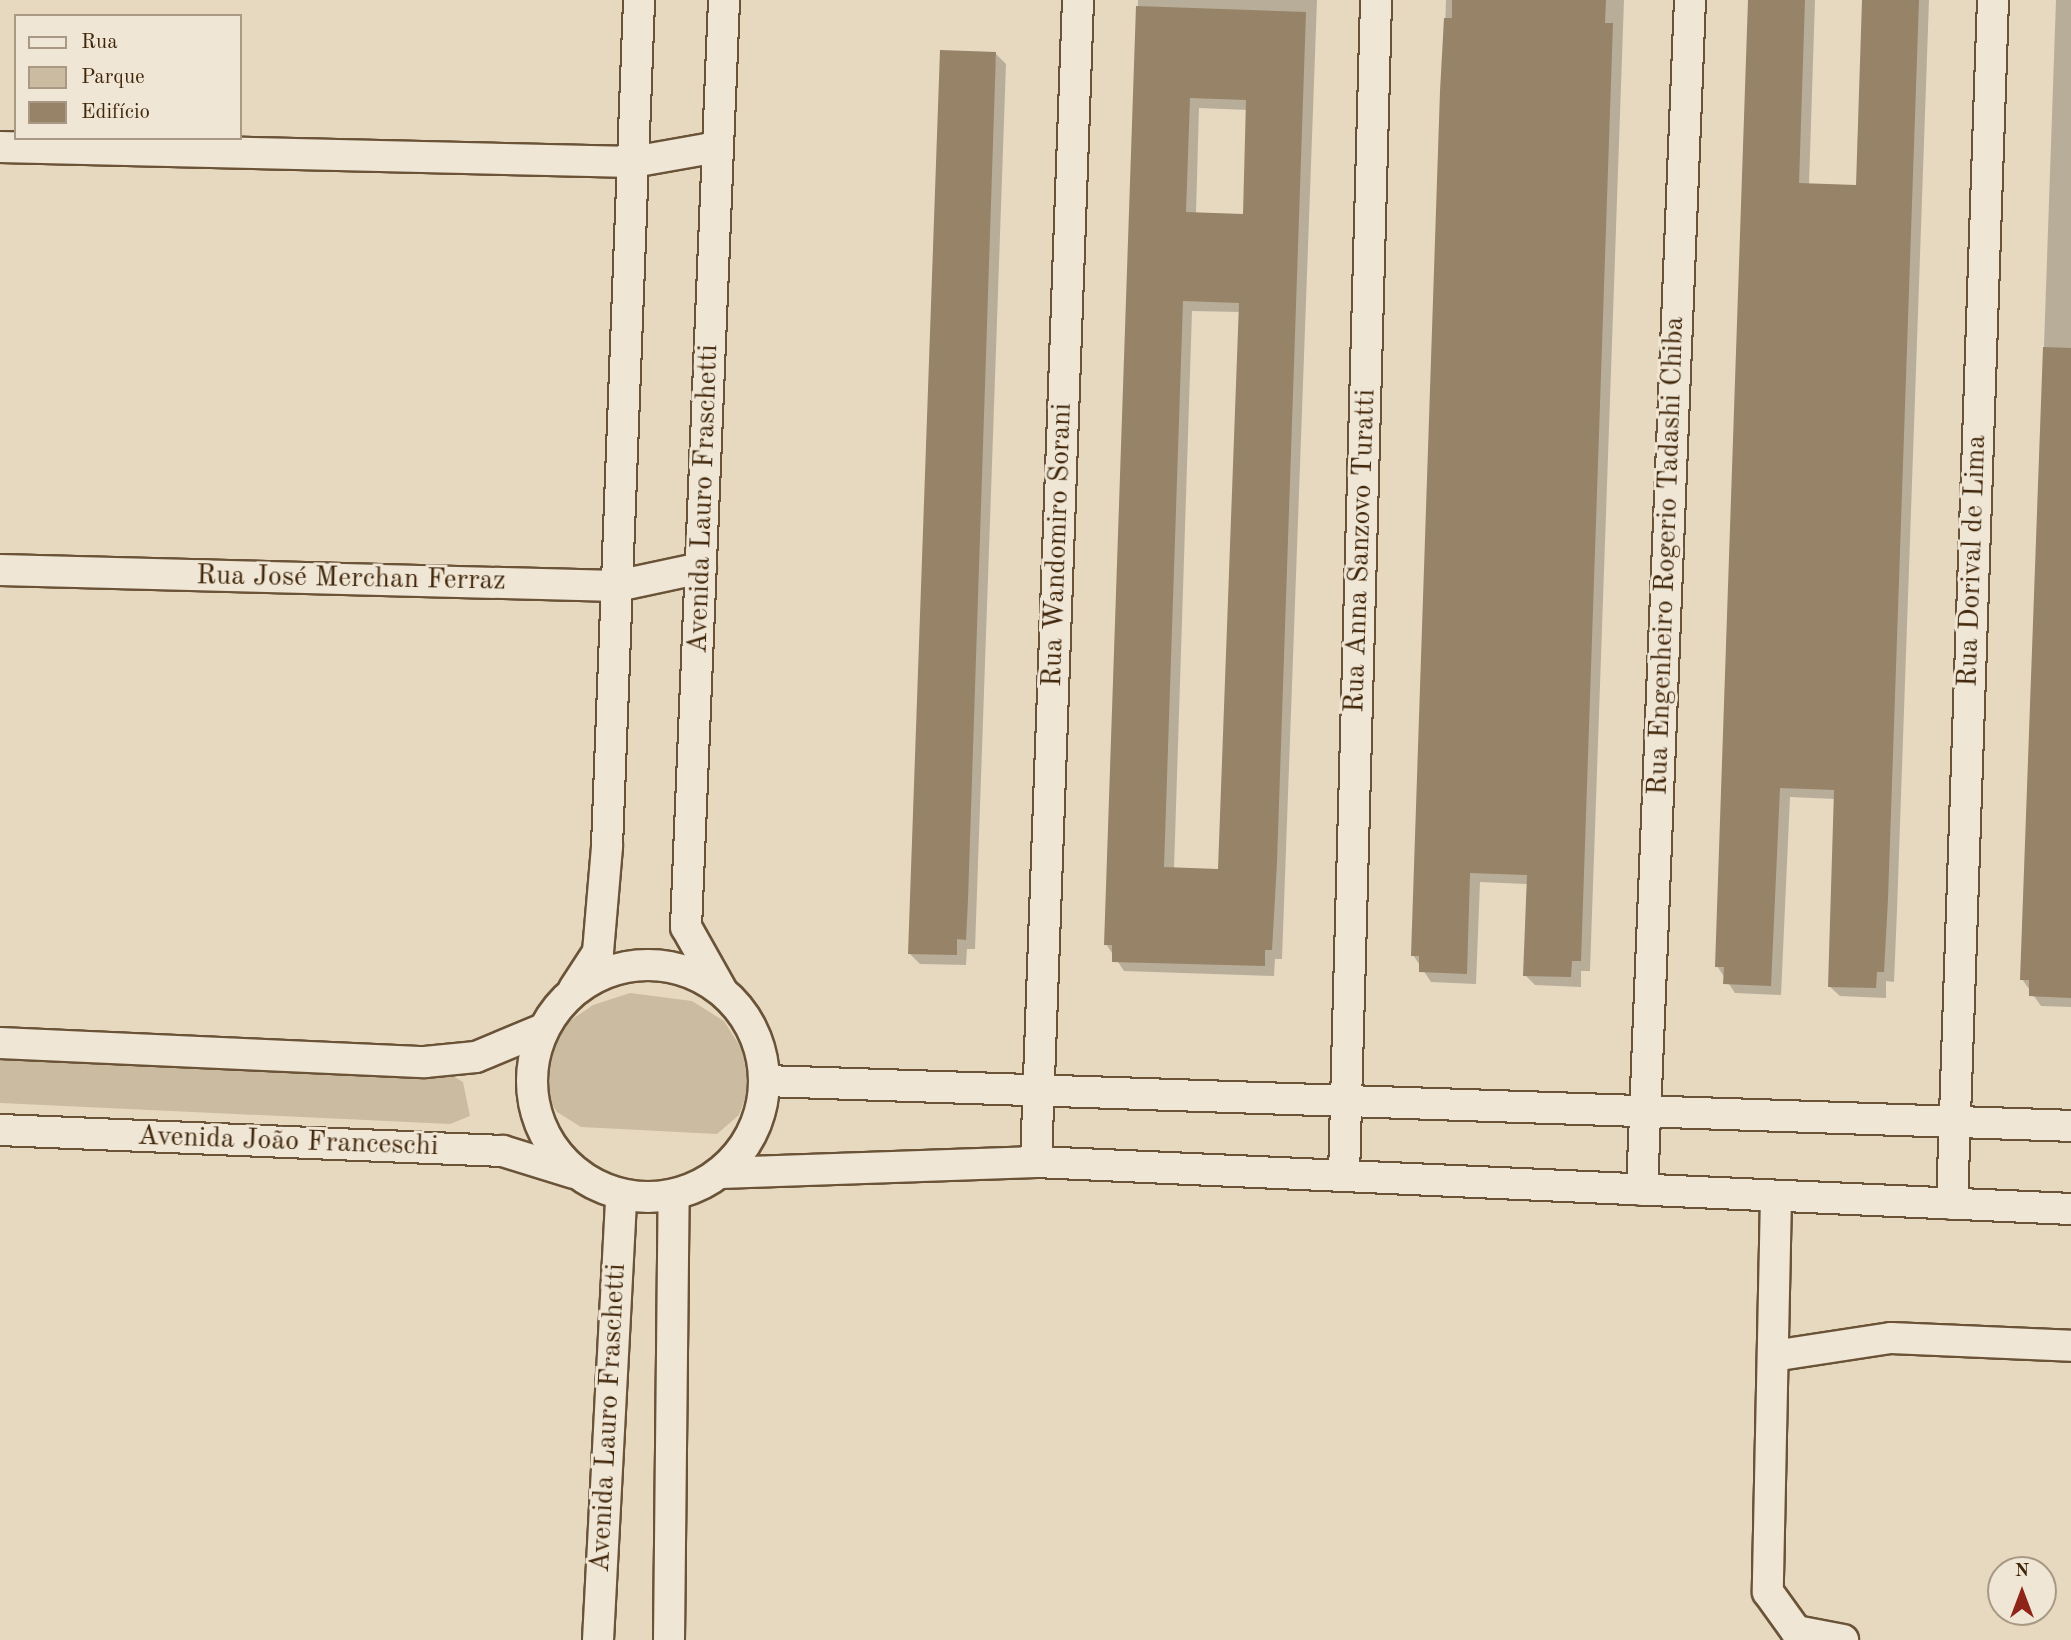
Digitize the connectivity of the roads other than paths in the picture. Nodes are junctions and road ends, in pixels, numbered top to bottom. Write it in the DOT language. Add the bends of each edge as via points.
graph roads {
  1 [pos="639,0"];
  2 [pos="724,0"];
  3 [pos="1078,0"];
  4 [pos="1376,0"];
  5 [pos="1690,0"];
  6 [pos="1993,0"];
  7 [pos="0,147"];
  8 [pos="718,147"];
  9 [pos="633,162"];
  10 [pos="701,568"];
  11 [pos="0,570"];
  12 [pos="617,586"];
  13 [pos="574,989"];
  14 [pos="721,989"];
  15 [pos="541,1030"];
  16 [pos="0,1043"];
  17 [pos="766,1081"];
  18 [pos="1038,1090"];
  19 [pos="1345,1101"];
  20 [pos="1643,1111"];
  21 [pos="1953,1122"];
  22 [pos="2071,1126"];
  23 [pos="0,1130"];
  24 [pos="1036,1162"];
  25 [pos="574,1173"];
  26 [pos="721,1173"];
  27 [pos="1344,1176"];
  28 [pos="1642,1190"];
  29 [pos="621,1195"];
  30 [pos="674,1195"];
  31 [pos="1776,1196"];
  32 [pos="1952,1204"];
  33 [pos="2071,1209"];
  34 [pos="2071,1346"];
  35 [pos="1773,1356"];
  36 [pos="598,1640"];
  37 [pos="670,1640"];
  38 [pos="1843,1640"];
  1 -- 9 [label="street"];
  2 -- 8 [label="street, Avenida Lauro Fraschetti"];
  3 -- 18 [label="street, Rua Wandomiro Sorani"];
  4 -- 19 [label="street, Rua Anna Sanzovo Turatti"];
  5 -- 20 [label="street, Rua Engenheiro Rogerio Tadashi Chiba"];
  6 -- 21 [label="street, Rua Dorival de Lima"];
  7 -- 9 [label="street"];
  8 -- 9 [label="street"];
  8 -- 10 [label="street, Avenida Lauro Fraschetti"];
  9 -- 12 [label="street"];
  10 -- 12 [label="street, Rua José Merchan Ferraz"];
  10 -- 14 [label="street, Avenida Lauro Fraschetti" via="686,927"];
  11 -- 12 [label="street, Rua José Merchan Ferraz"];
  12 -- 13 [label="street" via="597,952"];
  13 -- 14 [label="street" via="621,966 674,966"];
  13 -- 15 [label="street"];
  14 -- 17 [label="street" via="754,1030"];
  15 -- 16 [label="street" via="476,1056 425,1062"];
  15 -- 25 [label="street" via="529,1080 541,1131"];
  17 -- 18 [label="street"];
  17 -- 26 [label="street" via="754,1132"];
  18 -- 19 [label="street"];
  18 -- 24 [label="street, Rua Wandomiro Sorani"];
  19 -- 20 [label="street"];
  19 -- 27 [label="street, Rua Anna Sanzovo Turatti"];
  20 -- 21 [label="street"];
  20 -- 28 [label="street, Rua Engenheiro Rogerio Tadashi Chiba"];
  21 -- 22 [label="street"];
  21 -- 32 [label="street, Rua Dorival de Lima"];
  23 -- 25 [label="street, Avenida João Franceschi" via="503,1151"];
  24 -- 26 [label="street"];
  24 -- 27 [label="street"];
  25 -- 29 [label="street"];
  26 -- 30 [label="street"];
  27 -- 28 [label="street"];
  28 -- 31 [label="street"];
  29 -- 30 [label="street"];
  29 -- 36 [label="street, Avenida Lauro Fraschetti"];
  30 -- 37 [label="street, Avenida Lauro Fraschetti"];
  31 -- 32 [label="street"];
  31 -- 35 [label="street"];
  32 -- 33 [label="street"];
  34 -- 35 [label="street" via="1891,1338"];
  35 -- 38 [label="street" via="1768,1592 1796,1631"];
}
